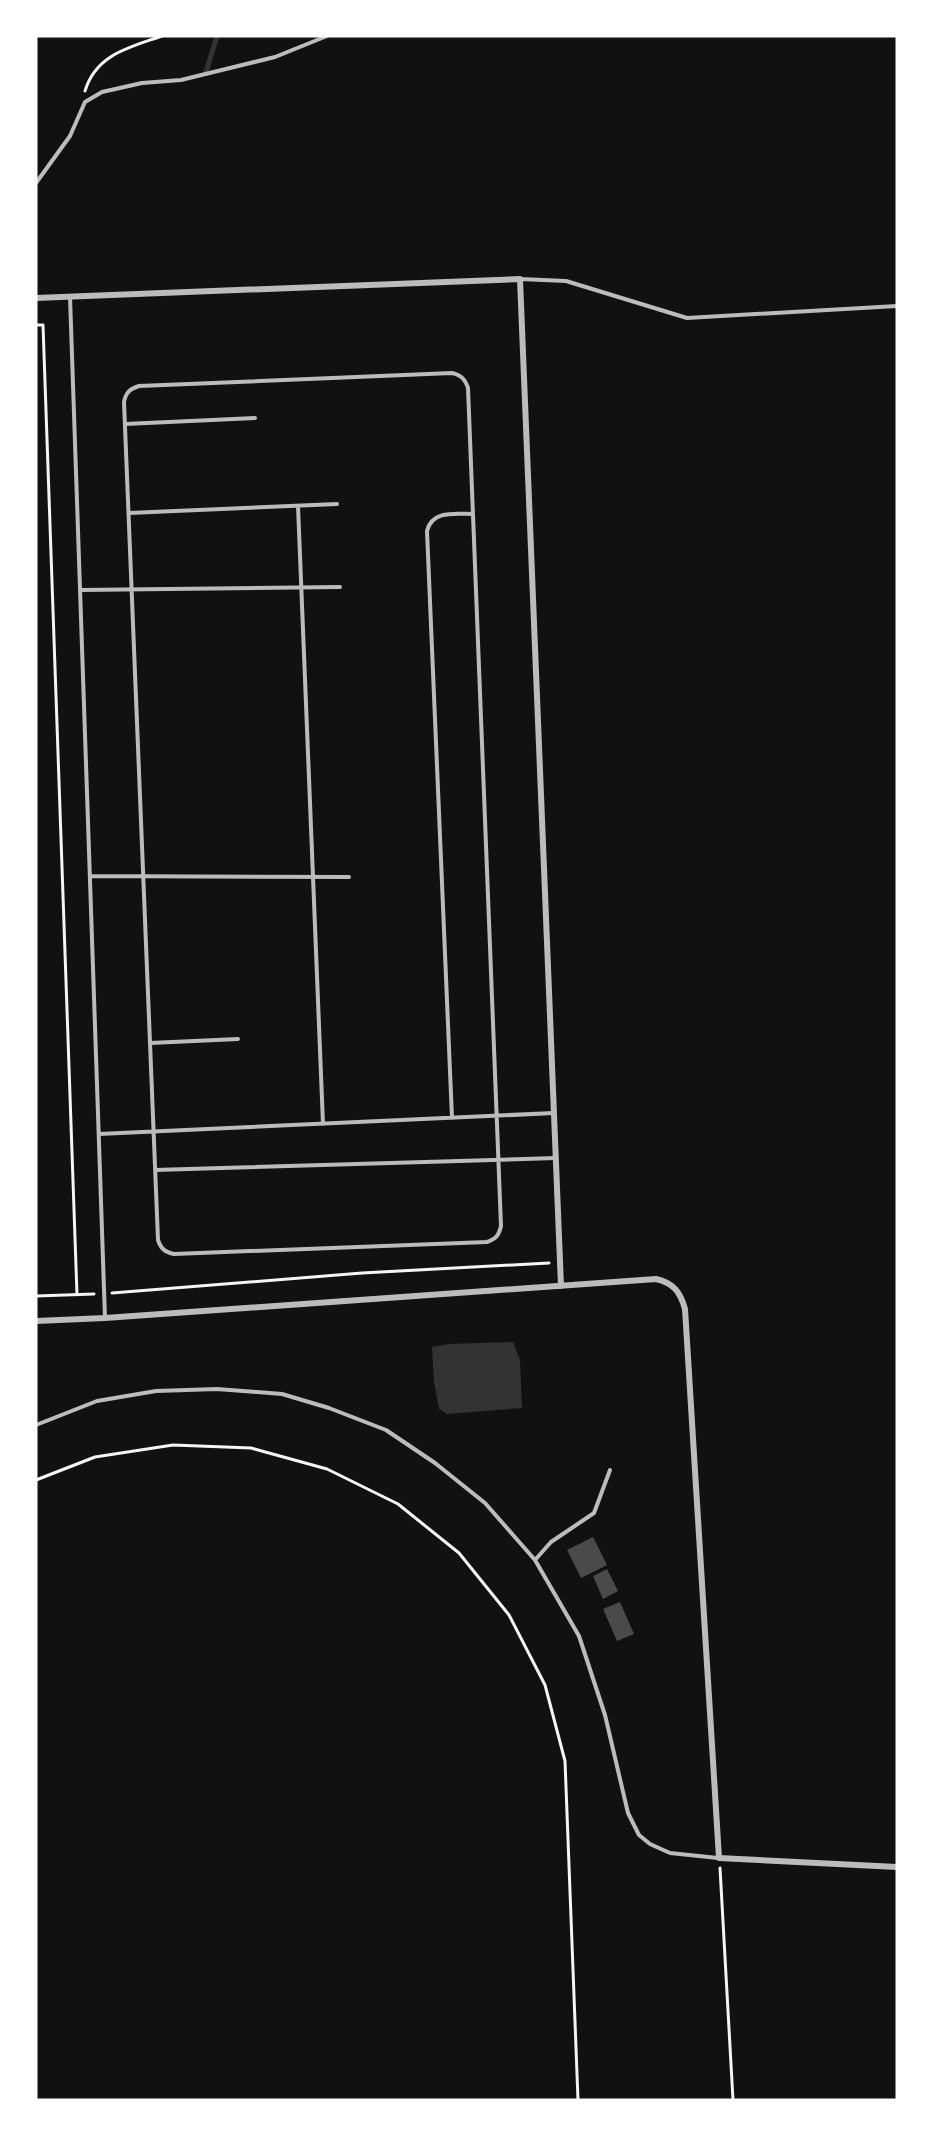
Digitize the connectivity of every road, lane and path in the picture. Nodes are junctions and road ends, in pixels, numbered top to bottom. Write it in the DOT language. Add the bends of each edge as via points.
graph roads {
  1 [pos="162,36"];
  2 [pos="327,36"];
  3 [pos="81,107"];
  4 [pos="36,183"];
  5 [pos="520,279"];
  6 [pos="70,296"];
  7 [pos="36,298"];
  8 [pos="897,306"];
  9 [pos="36,325"];
  10 [pos="255,418"];
  11 [pos="125,424"];
  12 [pos="337,504"];
  13 [pos="298,506"];
  14 [pos="129,513"];
  15 [pos="473,514"];
  16 [pos="340,587"];
  17 [pos="302,588"];
  18 [pos="132,589"];
  19 [pos="80,590"];
  20 [pos="90,876"];
  21 [pos="143,876"];
  22 [pos="313,876"];
  23 [pos="349,876"];
  24 [pos="238,1039"];
  25 [pos="150,1043"];
  26 [pos="554,1113"];
  27 [pos="497,1116"];
  28 [pos="452,1118"];
  29 [pos="323,1124"];
  30 [pos="154,1131"];
  31 [pos="99,1134"];
  32 [pos="556,1158"];
  33 [pos="499,1160"];
  34 [pos="155,1170"];
  35 [pos="560,1262"];
  36 [pos="561,1286"];
  37 [pos="103,1294"];
  38 [pos="77,1295"];
  39 [pos="36,1296"];
  40 [pos="105,1318"];
  41 [pos="36,1321"];
  42 [pos="36,1425"];
  43 [pos="610,1470"];
  44 [pos="36,1480"];
  45 [pos="535,1560"];
  46 [pos="719,1858"];
  47 [pos="897,1867"];
  48 [pos="578,2100"];
  49 [pos="734,2100"];
  1 -- 3 [label="path" via="120,51 101,63 86,86"];
  2 -- 3 [label="lane" via="275,57 181,80 102,92"];
  3 -- 4 [label="lane" via="69,136"];
  5 -- 6 [label="street"];
  5 -- 8 [label="lane" via="566,281 687,318"];
  5 -- 26 [label="street"];
  6 -- 7 [label="street"];
  6 -- 19 [label="lane"];
  9 -- 38 [label="path" via="43,325"];
  10 -- 11 [label="lane"];
  11 -- 14 [label="lane"];
  11 -- 15 [label="lane" via="126,394 139,386 452,373 465,380 468,388"];
  12 -- 13 [label="lane"];
  13 -- 14 [label="lane"];
  13 -- 17 [label="lane"];
  14 -- 18 [label="lane"];
  15 -- 27 [label="lane"];
  15 -- 28 [label="lane" via="434,517 427,531"];
  16 -- 17 [label="lane"];
  17 -- 18 [label="lane"];
  17 -- 22 [label="lane"];
  18 -- 19 [label="lane"];
  18 -- 21 [label="lane"];
  19 -- 20 [label="lane"];
  20 -- 21 [label="lane"];
  20 -- 31 [label="lane"];
  21 -- 22 [label="lane"];
  21 -- 25 [label="lane"];
  22 -- 23 [label="lane"];
  22 -- 29 [label="lane"];
  24 -- 25 [label="lane"];
  25 -- 30 [label="lane"];
  26 -- 27 [label="lane"];
  26 -- 32 [label="street"];
  27 -- 28 [label="lane"];
  27 -- 33 [label="lane"];
  28 -- 29 [label="lane"];
  29 -- 30 [label="lane"];
  30 -- 31 [label="lane"];
  30 -- 34 [label="lane"];
  31 -- 37 [label="lane"];
  32 -- 33 [label="lane"];
  32 -- 35 [label="street"];
  33 -- 34 [label="lane"];
  33 -- 34 [label="lane" via="500,1233 487,1242 174,1254 160,1247 158,1239"];
  35 -- 36 [label="street"];
  35 -- 37 [label="path"];
  36 -- 40 [label="street"];
  36 -- 46 [label="street" via="656,1278 682,1295"];
  37 -- 38 [label="path"];
  37 -- 40 [label="lane"];
  38 -- 39 [label="path"];
  40 -- 41 [label="street"];
  42 -- 45 [label="lane" via="97,1401 156,1391 217,1389 282,1394 386,1430 485,1503"];
  43 -- 45 [label="lane" via="594,1512 551,1542"];
  44 -- 48 [label="path" via="95,1457 173,1444 251,1448 327,1469 398,1504 459,1553 509,1615 545,1685 566,1761"];
  45 -- 46 [label="lane" via="579,1636 605,1715 628,1813 639,1835 670,1853"];
  46 -- 47 [label="street"];
  46 -- 49 [label="path"];
}
